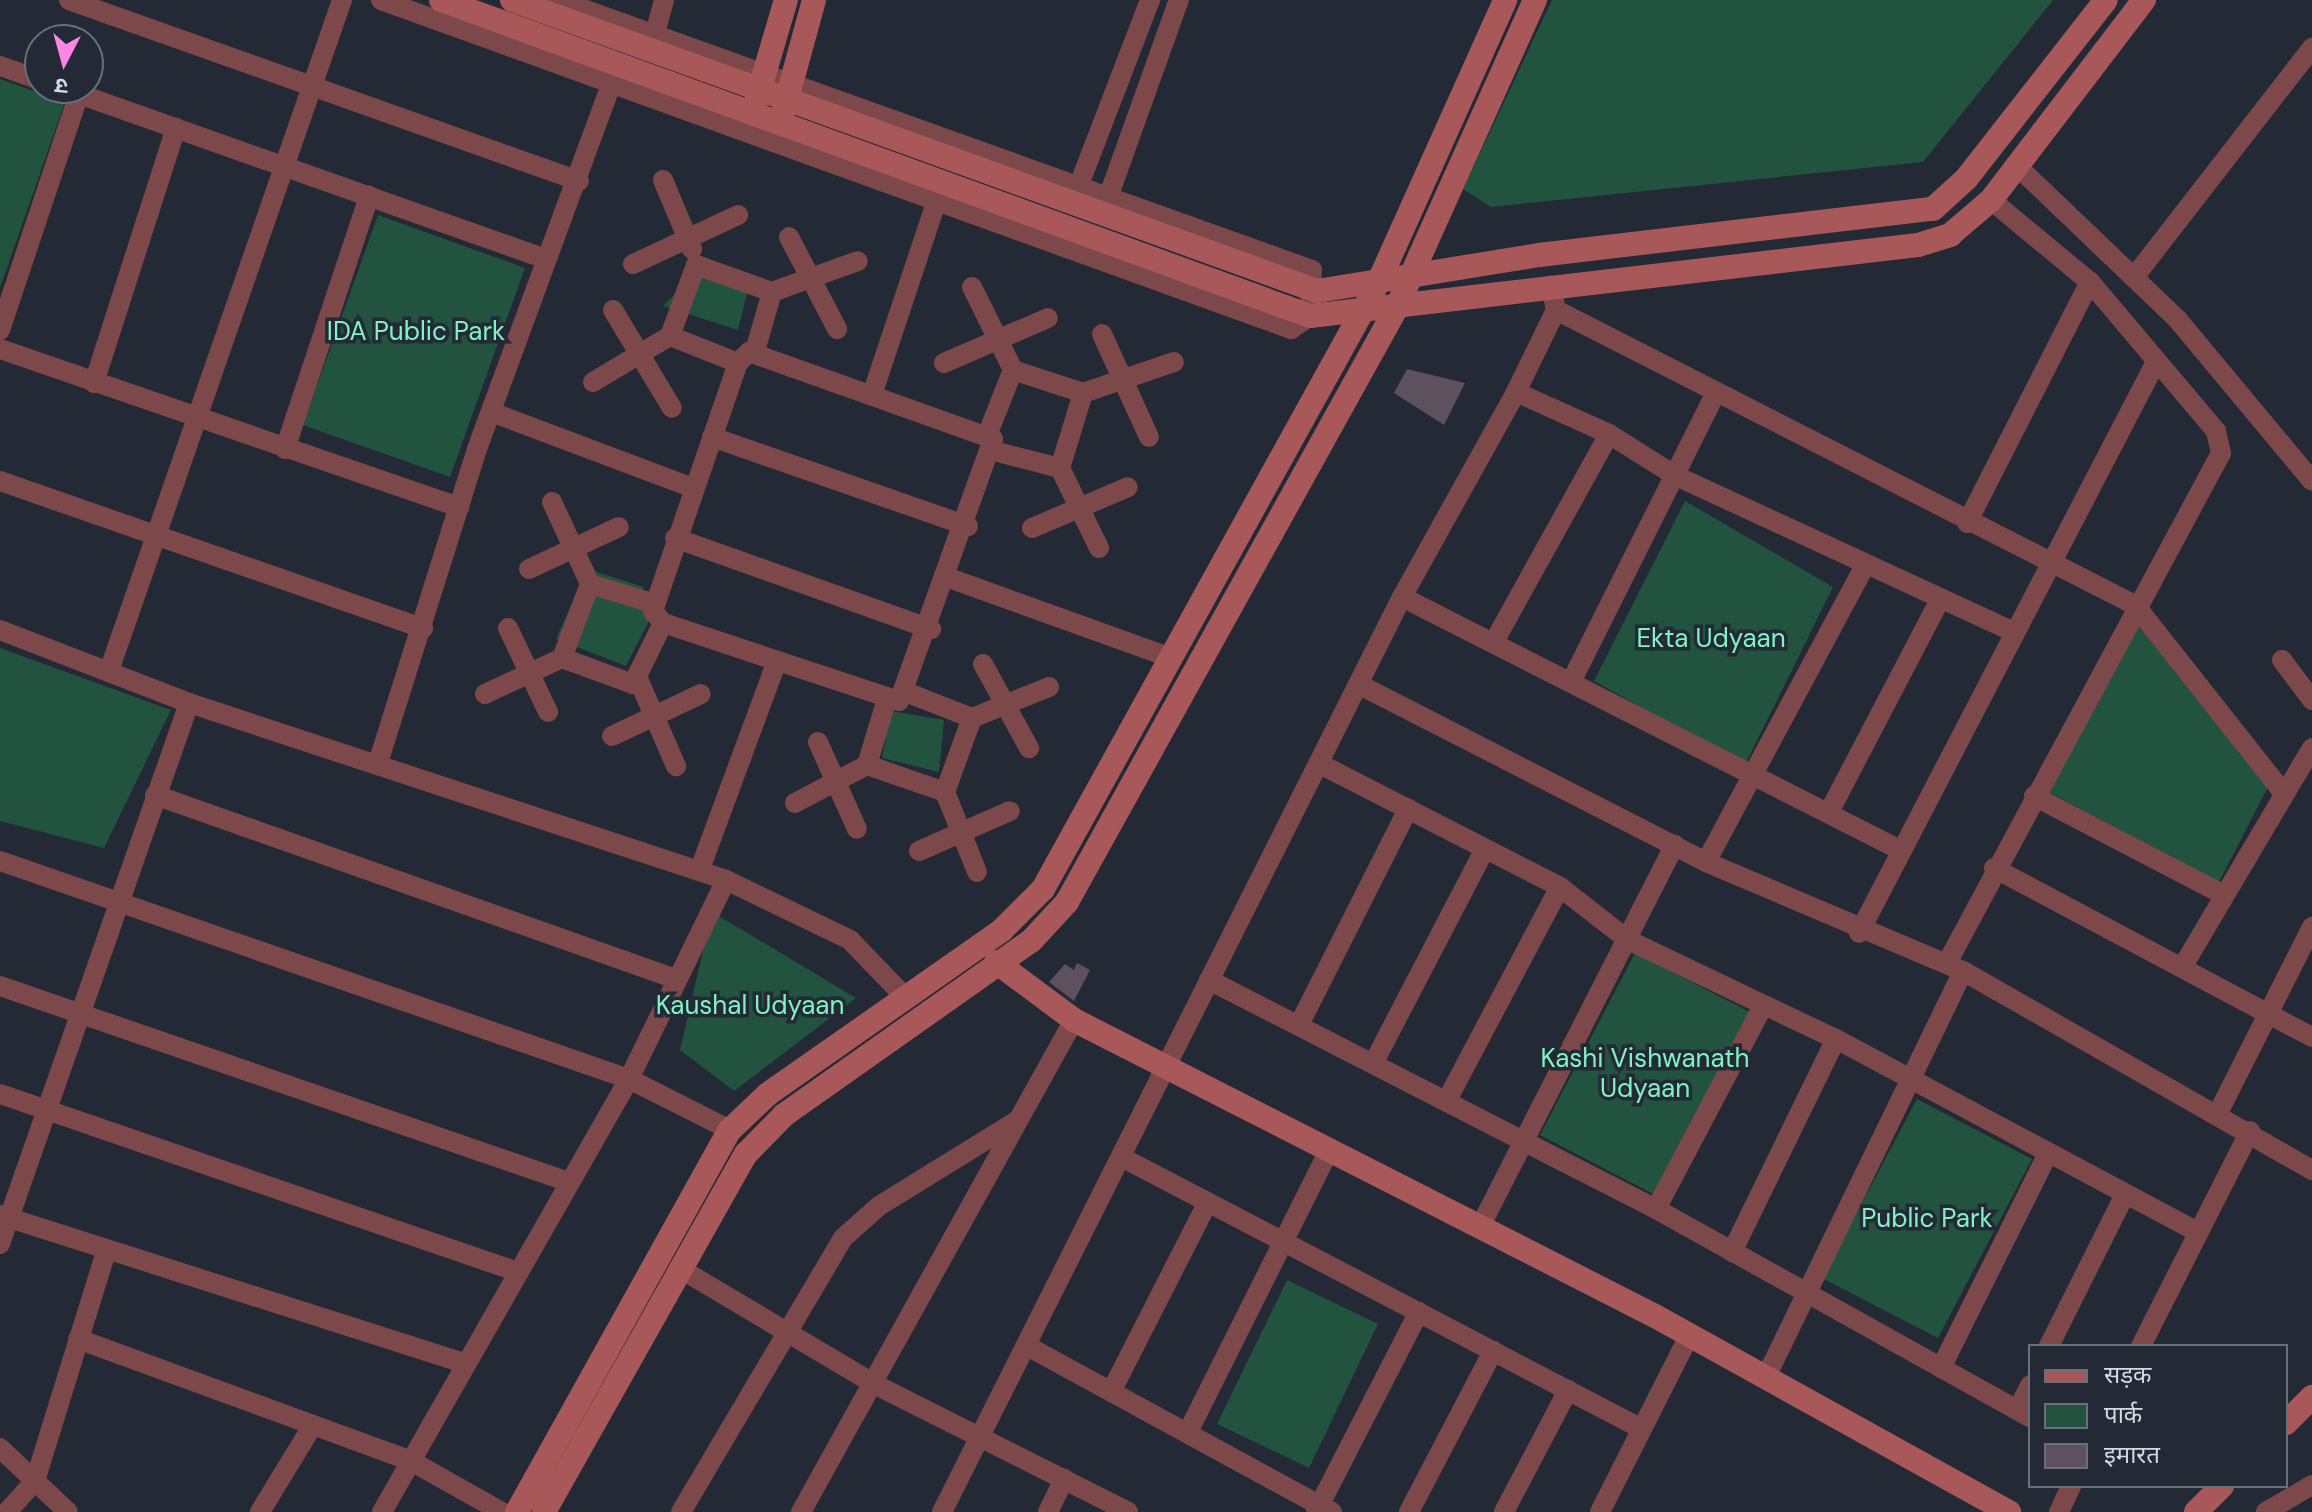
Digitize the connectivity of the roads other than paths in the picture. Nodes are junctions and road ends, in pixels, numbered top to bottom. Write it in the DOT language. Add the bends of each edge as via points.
graph roads {
  1 [pos="69,0"];
  2 [pos="342,0"];
  3 [pos="381,0"];
  4 [pos="441,0"];
  5 [pos="512,0"];
  6 [pos="558,0"];
  7 [pos="664,0"];
  8 [pos="786,0"];
  9 [pos="814,0"];
  10 [pos="1150,0"];
  11 [pos="1179,0"];
  12 [pos="1505,0"];
  13 [pos="1535,0"];
  14 [pos="2106,0"];
  15 [pos="2144,0"];
  16 [pos="653,44"];
  17 [pos="2309,56"];
  18 [pos="0,66"];
  19 [pos="616,73"];
  20 [pos="24,74"];
  21 [pos="317,87"];
  22 [pos="759,92"];
  23 [pos="787,102"];
  24 [pos="104,103"];
  25 [pos="67,104"];
  26 [pos="176,128"];
  27 [pos="2016,165"];
  28 [pos="288,170"];
  29 [pos="663,180"];
  30 [pos="579,181"];
  31 [pos="1079,185"];
  32 [pos="941,190"];
  33 [pos="1109,195"];
  34 [pos="369,196"];
  35 [pos="1991,200"];
  36 [pos="738,215"];
  37 [pos="789,237"];
  38 [pos="688,238"];
  39 [pos="546,259"];
  40 [pos="858,261"];
  41 [pos="633,264"];
  42 [pos="699,264"];
  43 [pos="1413,274"];
  44 [pos="2135,276"];
  45 [pos="810,278"];
  46 [pos="1379,281"];
  47 [pos="2090,282"];
  48 [pos="1551,286"];
  49 [pos="972,287"];
  50 [pos="1317,291"];
  51 [pos="772,292"];
  52 [pos="1397,307"];
  53 [pos="613,310"];
  54 [pos="1556,310"];
  55 [pos="1360,314"];
  56 [pos="1310,316"];
  57 [pos="1048,318"];
  58 [pos="837,329"];
  59 [pos="0,330"];
  60 [pos="1102,334"];
  61 [pos="670,336"];
  62 [pos="998,340"];
  63 [pos="0,349"];
  64 [pos="640,354"];
  65 [pos="747,357"];
  66 [pos="1174,362"];
  67 [pos="2156,362"];
  68 [pos="944,363"];
  69 [pos="1013,370"];
  70 [pos="1123,380"];
  71 [pos="593,382"];
  72 [pos="94,383"];
  73 [pos="873,392"];
  74 [pos="1516,392"];
  75 [pos="1083,393"];
  76 [pos="1715,395"];
  77 [pos="672,408"];
  78 [pos="491,412"];
  79 [pos="196,418"];
  80 [pos="1609,434"];
  81 [pos="712,437"];
  82 [pos="1149,437"];
  83 [pos="991,442"];
  84 [pos="285,449"];
  85 [pos="1060,468"];
  86 [pos="1674,475"];
  87 [pos="0,481"];
  88 [pos="2312,481"];
  89 [pos="1128,487"];
  90 [pos="693,488"];
  91 [pos="552,502"];
  92 [pos="460,507"];
  93 [pos="1079,508"];
  94 [pos="1967,523"];
  95 [pos="968,526"];
  96 [pos="619,527"];
  97 [pos="1032,528"];
  98 [pos="153,537"];
  99 [pos="675,538"];
  100 [pos="574,548"];
  101 [pos="1099,548"];
  102 [pos="2051,565"];
  103 [pos="1864,567"];
  104 [pos="529,569"];
  105 [pos="949,578"];
  106 [pos="590,584"];
  107 [pos="1402,597"];
  108 [pos="1940,600"];
  109 [pos="652,603"];
  110 [pos="2135,605"];
  111 [pos="663,623"];
  112 [pos="423,628"];
  113 [pos="508,628"];
  114 [pos="931,629"];
  115 [pos="0,630"];
  116 [pos="2014,632"];
  117 [pos="1495,640"];
  118 [pos="562,658"];
  119 [pos="1171,658"];
  120 [pos="2282,660"];
  121 [pos="776,663"];
  122 [pos="983,664"];
  123 [pos="109,671"];
  124 [pos="529,673"];
  125 [pos="1572,680"];
  126 [pos="639,681"];
  127 [pos="1360,685"];
  128 [pos="1049,687"];
  129 [pos="908,693"];
  130 [pos="485,694"];
  131 [pos="701,694"];
  132 [pos="2312,700"];
  133 [pos="886,702"];
  134 [pos="189,703"];
  135 [pos="1005,705"];
  136 [pos="548,712"];
  137 [pos="654,716"];
  138 [pos="972,718"];
  139 [pos="612,736"];
  140 [pos="818,742"];
  141 [pos="1029,748"];
  142 [pos="2312,748"];
  143 [pos="378,763"];
  144 [pos="1320,764"];
  145 [pos="867,765"];
  146 [pos="676,766"];
  147 [pos="1753,778"];
  148 [pos="836,781"];
  149 [pos="945,792"];
  150 [pos="2284,794"];
  151 [pos="155,795"];
  152 [pos="2034,796"];
  153 [pos="795,803"];
  154 [pos="1408,809"];
  155 [pos="1010,811"];
  156 [pos="1829,812"];
  157 [pos="857,829"];
  158 [pos="961,833"];
  159 [pos="1675,845"];
  160 [pos="1485,849"];
  161 [pos="1900,850"];
  162 [pos="919,851"];
  163 [pos="0,861"];
  164 [pos="1706,862"];
  165 [pos="1994,868"];
  166 [pos="700,869"];
  167 [pos="977,872"];
  168 [pos="726,880"];
  169 [pos="1560,887"];
  170 [pos="2224,895"];
  171 [pos="119,899"];
  172 [pos="2312,927"];
  173 [pos="1859,933"];
  174 [pos="1628,940"];
  175 [pos="996,962"];
  176 [pos="2183,966"];
  177 [pos="1955,967"];
  178 [pos="673,978"];
  179 [pos="1209,980"];
  180 [pos="0,986"];
  181 [pos="907,999"];
  182 [pos="1763,1006"];
  183 [pos="2266,1008"];
  184 [pos="80,1011"];
  185 [pos="1074,1020"];
  186 [pos="1300,1023"];
  187 [pos="2312,1037"];
  188 [pos="1836,1039"];
  189 [pos="1374,1062"];
  190 [pos="1164,1069"];
  191 [pos="629,1079"];
  192 [pos="1913,1081"];
  193 [pos="0,1094"];
  194 [pos="1447,1100"];
  195 [pos="47,1109"];
  196 [pos="2217,1115"];
  197 [pos="1022,1118"];
  198 [pos="730,1130"];
  199 [pos="2250,1131"];
  200 [pos="1522,1139"];
  201 [pos="1329,1150"];
  202 [pos="2047,1155"];
  203 [pos="1125,1159"];
  204 [pos="2312,1170"];
  205 [pos="569,1182"];
  206 [pos="2124,1196"];
  207 [pos="1208,1202"];
  208 [pos="1656,1209"];
  209 [pos="4,1216"];
  210 [pos="1480,1227"];
  211 [pos="2196,1231"];
  212 [pos="1283,1241"];
  213 [pos="0,1244"];
  214 [pos="106,1251"];
  215 [pos="1732,1252"];
  216 [pos="679,1268"];
  217 [pos="518,1272"];
  218 [pos="1806,1292"];
  219 [pos="1419,1312"];
  220 [pos="785,1330"];
  221 [pos="1690,1334"];
  222 [pos="78,1339"];
  223 [pos="2050,1344"];
  224 [pos="2146,1344"];
  225 [pos="1029,1347"];
  226 [pos="1493,1351"];
  227 [pos="465,1363"];
  228 [pos="1941,1368"];
  229 [pos="1767,1375"];
  230 [pos="876,1385"];
  231 [pos="1568,1390"];
  232 [pos="1111,1392"];
  233 [pos="2024,1413"];
  234 [pos="313,1425"];
  235 [pos="1642,1429"];
  236 [pos="1189,1430"];
  237 [pos="981,1436"];
  238 [pos="0,1448"];
  239 [pos="411,1461"];
  240 [pos="1064,1479"];
  241 [pos="35,1481"];
  242 [pos="2312,1485"];
  243 [pos="2070,1488"];
  244 [pos="2220,1488"];
  245 [pos="1322,1510"];
  246 [pos="7,1512"];
  247 [pos="68,1512"];
  248 [pos="260,1512"];
  249 [pos="382,1512"];
  250 [pos="502,1512"];
  251 [pos="517,1512"];
  252 [pos="544,1512"];
  253 [pos="681,1512"];
  254 [pos="801,1512"];
  255 [pos="942,1512"];
  256 [pos="1048,1512"];
  257 [pos="1128,1512"];
  258 [pos="1409,1512"];
  259 [pos="1504,1512"];
  260 [pos="1600,1512"];
  261 [pos="2009,1512"];
  262 [pos="2059,1512"];
  263 [pos="2196,1512"];
  264 [pos="2266,1512"];
  1 -- 21 [label="street"];
  2 -- 21 [label="street"];
  3 -- 19 [label="street"];
  4 -- 19 [label="main road"];
  5 -- 16 [label="main road"];
  6 -- 16 [label="street"];
  7 -- 16 [label="street"];
  8 -- 22 [label="main road"];
  9 -- 23 [label="main road"];
  10 -- 31 [label="street"];
  11 -- 33 [label="street"];
  12 -- 46 [label="main road"];
  13 -- 43 [label="main road"];
  14 -- 43 [label="main road" via="1966,179 1933,209"];
  15 -- 27 [label="main road"];
  16 -- 22 [label="main road"];
  17 -- 44 [label="street"];
  18 -- 20 [label="street"];
  19 -- 22 [label="main road"];
  19 -- 30 [label="street"];
  19 -- 32 [label="street"];
  21 -- 28 [label="street"];
  21 -- 30 [label="street"];
  22 -- 23 [label="main road"];
  23 -- 31 [label="street"];
  23 -- 32 [label="main road"];
  23 -- 50 [label="main road"];
  24 -- 26 [label="street"];
  25 -- 59 [label="street"];
  26 -- 28 [label="street"];
  26 -- 72 [label="street"];
  27 -- 35 [label="main road"];
  27 -- 44 [label="street"];
  28 -- 34 [label="street"];
  28 -- 79 [label="street"];
  29 -- 38 [label="street"];
  30 -- 39 [label="street"];
  31 -- 33 [label="street"];
  32 -- 56 [label="main road"];
  32 -- 73 [label="street"];
  33 -- 50 [label="street" via="1312,270"];
  34 -- 39 [label="street"];
  34 -- 84 [label="street"];
  35 -- 47 [label="street"];
  35 -- 48 [label="main road" via="1950,235 1918,245"];
  36 -- 38 [label="street"];
  37 -- 45 [label="street"];
  38 -- 41 [label="street"];
  38 -- 42 [label="street"];
  39 -- 78 [label="street"];
  40 -- 45 [label="street"];
  42 -- 51 [label="street"];
  42 -- 61 [label="street"];
  43 -- 46 [label="main road"];
  43 -- 52 [label="main road"];
  44 -- 88 [label="street"];
  45 -- 51 [label="street"];
  45 -- 58 [label="street"];
  46 -- 50 [label="main road"];
  46 -- 55 [label="main road"];
  47 -- 67 [label="street"];
  47 -- 94 [label="street"];
  48 -- 52 [label="main road"];
  48 -- 54 [label="street"];
  49 -- 62 [label="street"];
  50 -- 56 [label="street"];
  51 -- 65 [label="street"];
  52 -- 55 [label="main road"];
  52 -- 175 [label="main road" via="1067,902 1031,941"];
  53 -- 64 [label="street"];
  54 -- 74 [label="street"];
  54 -- 76 [label="street"];
  55 -- 56 [label="main road"];
  55 -- 119 [label="main road"];
  57 -- 62 [label="street"];
  60 -- 70 [label="street"];
  61 -- 64 [label="street"];
  61 -- 65 [label="street"];
  62 -- 68 [label="street"];
  62 -- 69 [label="street"];
  63 -- 72 [label="street"];
  64 -- 71 [label="street"];
  64 -- 77 [label="street"];
  65 -- 73 [label="street"];
  65 -- 81 [label="street"];
  66 -- 70 [label="street"];
  67 -- 102 [label="street"];
  67 -- 110 [label="street" via="2216,431 2221,453"];
  69 -- 75 [label="street"];
  69 -- 83 [label="street"];
  70 -- 75 [label="street"];
  70 -- 82 [label="street"];
  72 -- 79 [label="street"];
  73 -- 83 [label="street"];
  74 -- 80 [label="street"];
  74 -- 107 [label="street"];
  75 -- 85 [label="street"];
  76 -- 86 [label="street"];
  76 -- 94 [label="street"];
  78 -- 90 [label="street"];
  78 -- 92 [label="street"];
  79 -- 84 [label="street"];
  79 -- 98 [label="street"];
  80 -- 86 [label="street"];
  80 -- 117 [label="street"];
  81 -- 90 [label="street"];
  81 -- 95 [label="street"];
  83 -- 85 [label="street"];
  83 -- 95 [label="street"];
  84 -- 92 [label="street"];
  85 -- 93 [label="street"];
  86 -- 103 [label="street"];
  86 -- 125 [label="street"];
  87 -- 98 [label="street"];
  89 -- 93 [label="street"];
  90 -- 99 [label="street"];
  91 -- 100 [label="street"];
  92 -- 112 [label="street"];
  93 -- 97 [label="street"];
  93 -- 101 [label="street"];
  94 -- 102 [label="street"];
  95 -- 105 [label="street"];
  96 -- 100 [label="street"];
  98 -- 112 [label="street"];
  98 -- 123 [label="street"];
  99 -- 109 [label="street"];
  99 -- 114 [label="street"];
  100 -- 104 [label="street"];
  100 -- 106 [label="street"];
  102 -- 110 [label="street"];
  102 -- 116 [label="street"];
  103 -- 108 [label="street"];
  103 -- 147 [label="street"];
  105 -- 114 [label="street"];
  105 -- 119 [label="street"];
  106 -- 109 [label="street"];
  106 -- 118 [label="street"];
  107 -- 117 [label="street"];
  107 -- 127 [label="street"];
  108 -- 116 [label="street"];
  108 -- 156 [label="street"];
  109 -- 111 [label="street"];
  110 -- 150 [label="street"];
  110 -- 152 [label="street"];
  111 -- 121 [label="street"];
  111 -- 126 [label="street"];
  112 -- 143 [label="street"];
  113 -- 124 [label="street"];
  114 -- 129 [label="street"];
  115 -- 123 [label="street"];
  116 -- 161 [label="street"];
  117 -- 125 [label="street"];
  118 -- 124 [label="street"];
  118 -- 126 [label="street" via="626,684"];
  119 -- 181 [label="main road" via="1043,889 1002,930"];
  120 -- 132 [label="street"];
  121 -- 133 [label="street"];
  121 -- 166 [label="street"];
  122 -- 135 [label="street"];
  123 -- 134 [label="street"];
  124 -- 130 [label="street"];
  124 -- 136 [label="street"];
  125 -- 147 [label="street"];
  126 -- 137 [label="street"];
  127 -- 144 [label="street"];
  127 -- 159 [label="street"];
  128 -- 135 [label="street"];
  129 -- 133 [label="street"];
  129 -- 138 [label="street"];
  131 -- 137 [label="street"];
  133 -- 145 [label="street"];
  134 -- 143 [label="street"];
  134 -- 151 [label="street"];
  135 -- 138 [label="street"];
  135 -- 141 [label="street"];
  137 -- 139 [label="street"];
  137 -- 146 [label="street"];
  138 -- 149 [label="street"];
  140 -- 148 [label="street"];
  142 -- 150 [label="street"];
  143 -- 166 [label="street"];
  144 -- 154 [label="street"];
  144 -- 179 [label="street"];
  145 -- 148 [label="street"];
  145 -- 149 [label="street"];
  147 -- 156 [label="street"];
  147 -- 164 [label="street"];
  148 -- 153 [label="street"];
  148 -- 157 [label="street"];
  149 -- 158 [label="street"];
  150 -- 170 [label="street"];
  151 -- 171 [label="street"];
  151 -- 178 [label="street"];
  152 -- 165 [label="street"];
  152 -- 170 [label="street"];
  154 -- 160 [label="street"];
  154 -- 186 [label="street"];
  155 -- 158 [label="street"];
  156 -- 161 [label="street"];
  158 -- 162 [label="street"];
  158 -- 167 [label="street"];
  159 -- 164 [label="street"];
  159 -- 174 [label="street"];
  160 -- 169 [label="street"];
  160 -- 189 [label="street"];
  161 -- 173 [label="street"];
  163 -- 171 [label="street"];
  164 -- 173 [label="street"];
  165 -- 176 [label="street"];
  165 -- 177 [label="street"];
  166 -- 168 [label="street"];
  168 -- 178 [label="street"];
  168 -- 181 [label="street" via="850,940"];
  169 -- 174 [label="street"];
  169 -- 194 [label="street"];
  170 -- 176 [label="street"];
  171 -- 184 [label="street"];
  171 -- 191 [label="street"];
  172 -- 183 [label="street"];
  173 -- 177 [label="street"];
  174 -- 182 [label="street"];
  174 -- 200 [label="street"];
  175 -- 185 [label="main road"];
  175 -- 216 [label="main road" via="784,1115 746,1154"];
  176 -- 183 [label="street"];
  177 -- 192 [label="street"];
  177 -- 196 [label="street"];
  178 -- 191 [label="street"];
  179 -- 186 [label="street"];
  179 -- 190 [label="street"];
  180 -- 184 [label="street"];
  181 -- 198 [label="main road" via="768,1094"];
  182 -- 188 [label="street"];
  182 -- 208 [label="street"];
  183 -- 187 [label="street"];
  183 -- 196 [label="street"];
  184 -- 195 [label="street"];
  184 -- 205 [label="street"];
  185 -- 190 [label="main road"];
  185 -- 197 [label="street"];
  186 -- 189 [label="street"];
  188 -- 192 [label="street"];
  188 -- 215 [label="street"];
  189 -- 194 [label="street"];
  190 -- 201 [label="main road"];
  190 -- 203 [label="street"];
  191 -- 198 [label="street"];
  191 -- 205 [label="street"];
  192 -- 202 [label="street"];
  192 -- 218 [label="street"];
  193 -- 195 [label="street"];
  194 -- 200 [label="street"];
  195 -- 209 [label="street"];
  195 -- 217 [label="street"];
  196 -- 199 [label="street"];
  197 -- 220 [label="street" via="879,1206 843,1238"];
  197 -- 230 [label="street"];
  198 -- 251 [label="main road"];
  199 -- 204 [label="street"];
  199 -- 211 [label="street"];
  200 -- 208 [label="street"];
  200 -- 210 [label="street"];
  201 -- 210 [label="main road"];
  201 -- 212 [label="street"];
  202 -- 206 [label="street"];
  202 -- 228 [label="street"];
  203 -- 207 [label="street"];
  203 -- 225 [label="street"];
  205 -- 217 [label="street"];
  206 -- 211 [label="street"];
  206 -- 223 [label="street"];
  207 -- 212 [label="street"];
  207 -- 232 [label="street"];
  208 -- 215 [label="street"];
  209 -- 213 [label="street"];
  209 -- 214 [label="street"];
  210 -- 221 [label="main road"];
  211 -- 224 [label="street"];
  212 -- 219 [label="street"];
  212 -- 236 [label="street"];
  214 -- 222 [label="street"];
  214 -- 227 [label="street"];
  215 -- 218 [label="street"];
  216 -- 220 [label="street"];
  216 -- 252 [label="main road"];
  217 -- 227 [label="street"];
  218 -- 228 [label="street"];
  218 -- 229 [label="street"];
  219 -- 226 [label="street"];
  219 -- 245 [label="street"];
  220 -- 230 [label="street"];
  220 -- 253 [label="street"];
  221 -- 229 [label="main road"];
  221 -- 235 [label="street"];
  222 -- 234 [label="street"];
  222 -- 241 [label="street"];
  225 -- 232 [label="street"];
  225 -- 237 [label="street"];
  226 -- 231 [label="street"];
  226 -- 258 [label="street"];
  227 -- 239 [label="street"];
  228 -- 233 [label="street"];
  229 -- 261 [label="main road"];
  230 -- 237 [label="street"];
  230 -- 254 [label="street"];
  231 -- 235 [label="street"];
  231 -- 259 [label="street"];
  232 -- 236 [label="street"];
  234 -- 239 [label="street"];
  234 -- 248 [label="street"];
  235 -- 260 [label="street"];
  236 -- 245 [label="street"];
  237 -- 240 [label="street"];
  237 -- 255 [label="street"];
  238 -- 241 [label="street"];
  239 -- 249 [label="street"];
  239 -- 250 [label="street"];
  240 -- 256 [label="street"];
  240 -- 257 [label="street"];
  241 -- 246 [label="street"];
  241 -- 247 [label="street"];
  242 -- 264 [label="street"];
  243 -- 262 [label="street"];
  244 -- 263 [label="main road"];
}
